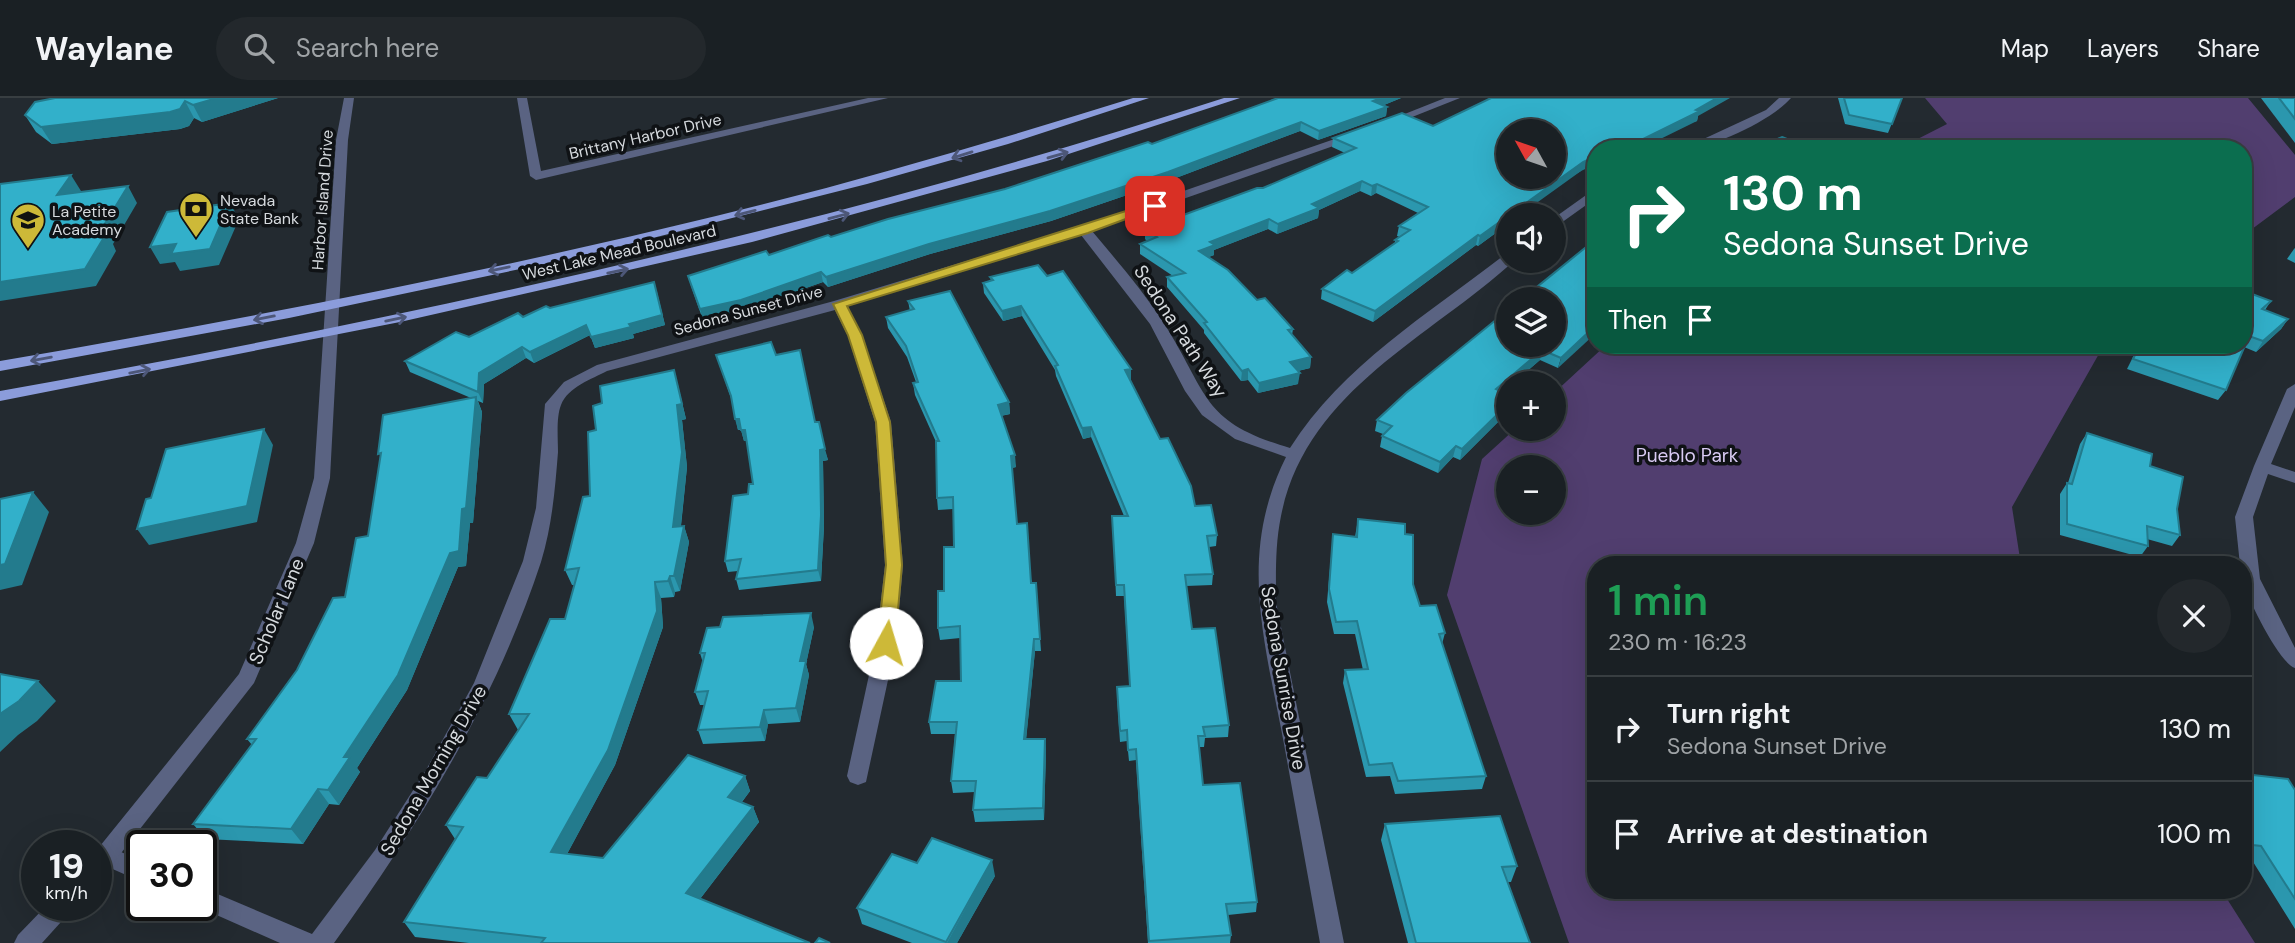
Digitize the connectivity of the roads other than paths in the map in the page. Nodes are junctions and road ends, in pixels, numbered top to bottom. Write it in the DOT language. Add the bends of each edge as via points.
graph roads {
  1 [pos="349,98"];
  2 [pos="522,98"];
  3 [pos="883,98"];
  4 [pos="1144,98"];
  5 [pos="1234,98"];
  6 [pos="1455,98"];
  7 [pos="1786,98"];
  8 [pos="1708,140"];
  9 [pos="1587,199"];
  10 [pos="1566,216"];
  11 [pos="1084,230"];
  12 [pos="1496,268"];
  13 [pos="839,304"];
  14 [pos="331,305"];
  15 [pos="329,333"];
  16 [pos="0,366"];
  17 [pos="569,384"];
  18 [pos="2295,389"];
  19 [pos="0,396"];
  20 [pos="1294,454"];
  21 [pos="2262,467"];
  22 [pos="2295,478"];
  23 [pos="2248,556"];
  24 [pos="2252,581"];
  25 [pos="2295,661"];
  26 [pos="858,776"];
  27 [pos="112,848"];
  28 [pos="217,905"];
  29 [pos="47,921"];
  30 [pos="26,943"];
  31 [pos="306,943"];
  32 [pos="320,943"];
  33 [pos="1332,943"];
  1 -- 14 [label="street, Harbor Island Drive"];
  2 -- 3 [label="street, Brittany Harbor Drive" via="536,176"];
  4 -- 14 [label="main road, West Lake Mead Boulevard, one-way" via="858,184 643,237"];
  15 -- 5 [label="main road, West Lake Mead Boulevard, one-way" via="706,250 960,184"];
  6 -- 11 [label="street, Sedona Sunset Drive"];
  7 -- 8 [label="street" via="1770,112"];
  9 -- 10 [label="street"];
  11 -- 13 [label="street, Sedona Sunset Drive"];
  11 -- 20 [label="street, Sedona Path Way" via="1158,326 1199,401 1229,430"];
  12 -- 20 [label="street, Sedona Sunrise Drive" via="1349,382 1320,413"];
  13 -- 17 [label="street, Sedona Sunset Drive" via="602,368"];
  13 -- 26 [label="street" via="855,335 883,422 894,565 886,643"];
  14 -- 15 [label="street, Scholar Lane"];
  14 -- 16 [label="main road, West Lake Mead Boulevard, one-way"];
  19 -- 15 [label="main road, West Lake Mead Boulevard, one-way"];
  15 -- 27 [label="street, Scholar Lane" via="321,478 292,577 247,678"];
  17 -- 32 [label="street, Sedona Morning Drive" via="553,404 545,508 532,561 484,683 383,857"];
  18 -- 21 [label="street"];
  20 -- 33 [label="street, Sedona Sunrise Drive" via="1275,502 1267,554 1267,602"];
  21 -- 22 [label="street"];
  21 -- 23 [label="street" via="2244,517"];
  24 -- 25 [label="street"];
  28 -- 31 [label="street"];
  29 -- 30 [label="street"];
}
